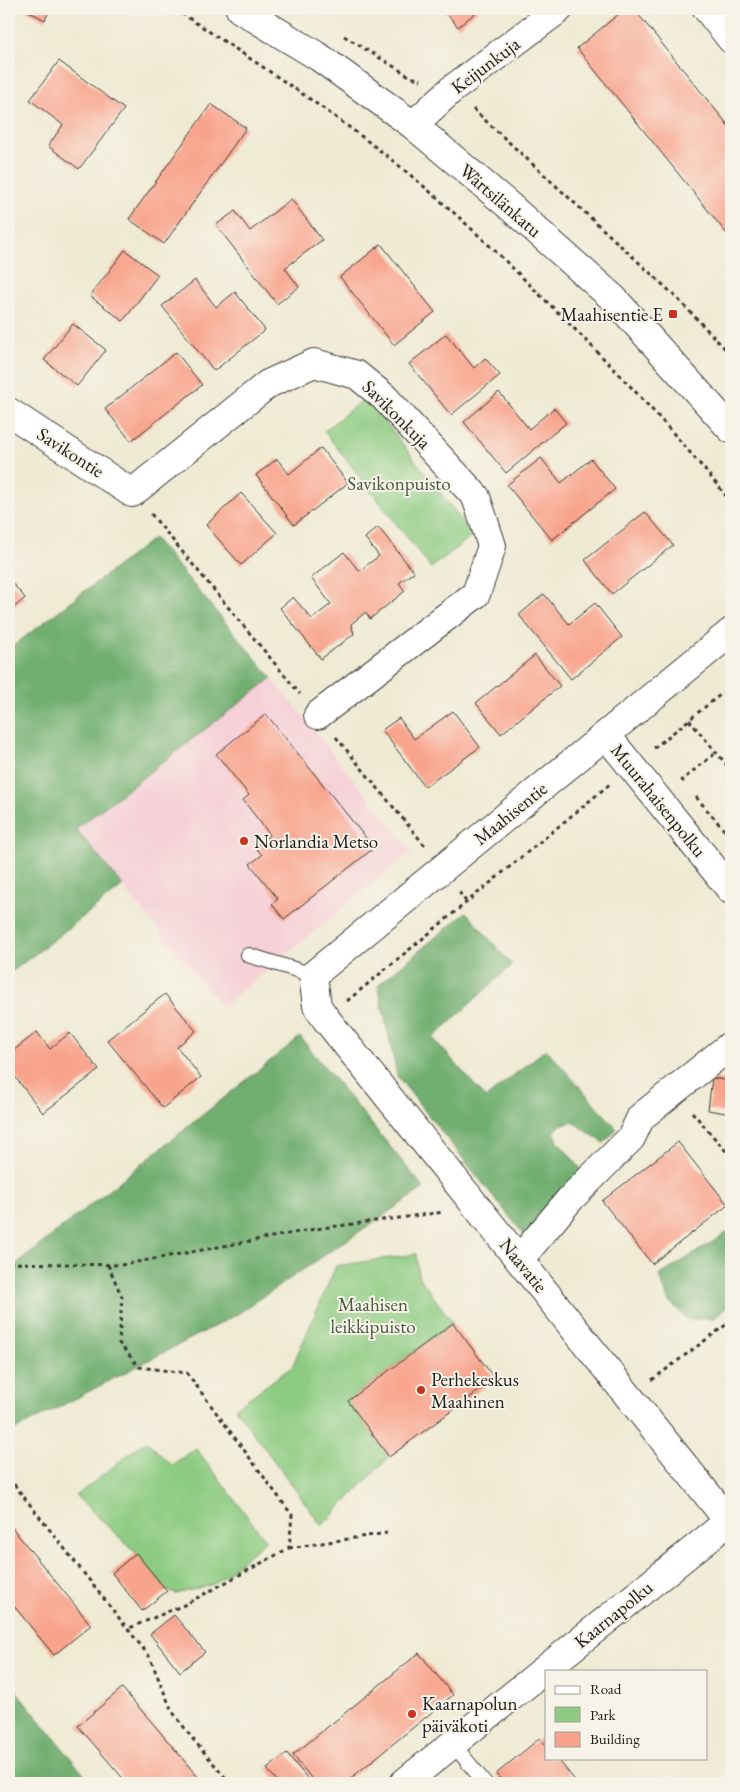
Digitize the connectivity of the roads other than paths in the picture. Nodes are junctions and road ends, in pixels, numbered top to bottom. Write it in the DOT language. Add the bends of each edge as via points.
graph roads {
  1 [pos="240,9"];
  2 [pos="559,9"];
  3 [pos="707,9"];
  4 [pos="731,39"];
  5 [pos="413,125"];
  6 [pos="9,412"];
  7 [pos="731,429"];
  8 [pos="132,493"];
  9 [pos="731,632"];
  10 [pos="318,715"];
  11 [pos="606,734"];
  12 [pos="731,890"];
  13 [pos="248,955"];
  14 [pos="313,975"];
  15 [pos="731,1045"];
  16 [pos="519,1260"];
  17 [pos="730,1523"];
  18 [pos="546,1670"];
  19 [pos="545,1671"];
  20 [pos="453,1744"];
  21 [pos="404,1783"];
  22 [pos="485,1783"];
  1 -- 5 [label="street, Wärtsilänkatu" via="319,57"];
  2 -- 5 [label="street, Keijunkuja" via="452,90"];
  3 -- 4 [label="street"];
  5 -- 7 [label="street, Wärtsilänkatu" via="614,299"];
  6 -- 8 [label="street, Savikontie"];
  8 -- 10 [label="street, Savikonkuja" via="268,384 314,363 357,375 378,391 476,497 492,546 476,594"];
  9 -- 11 [label="street, Maahisentie"];
  11 -- 12 [label="street, Muurahaisenpolku"];
  11 -- 14 [label="street, Maahisentie"];
  13 -- 14 [label="lane"];
  14 -- 16 [label="street, Naavatie" via="321,1012"];
  15 -- 16 [label="street" via="641,1117 631,1138 571,1198"];
  16 -- 17 [label="street, Naavatie"];
  17 -- 18 [label="street, Kaarnapolku"];
  19 -- 20 [label="street, Kaarnapolku"];
  20 -- 21 [label="street, Kaarnapolku"];
  20 -- 22 [label="lane"];
}
